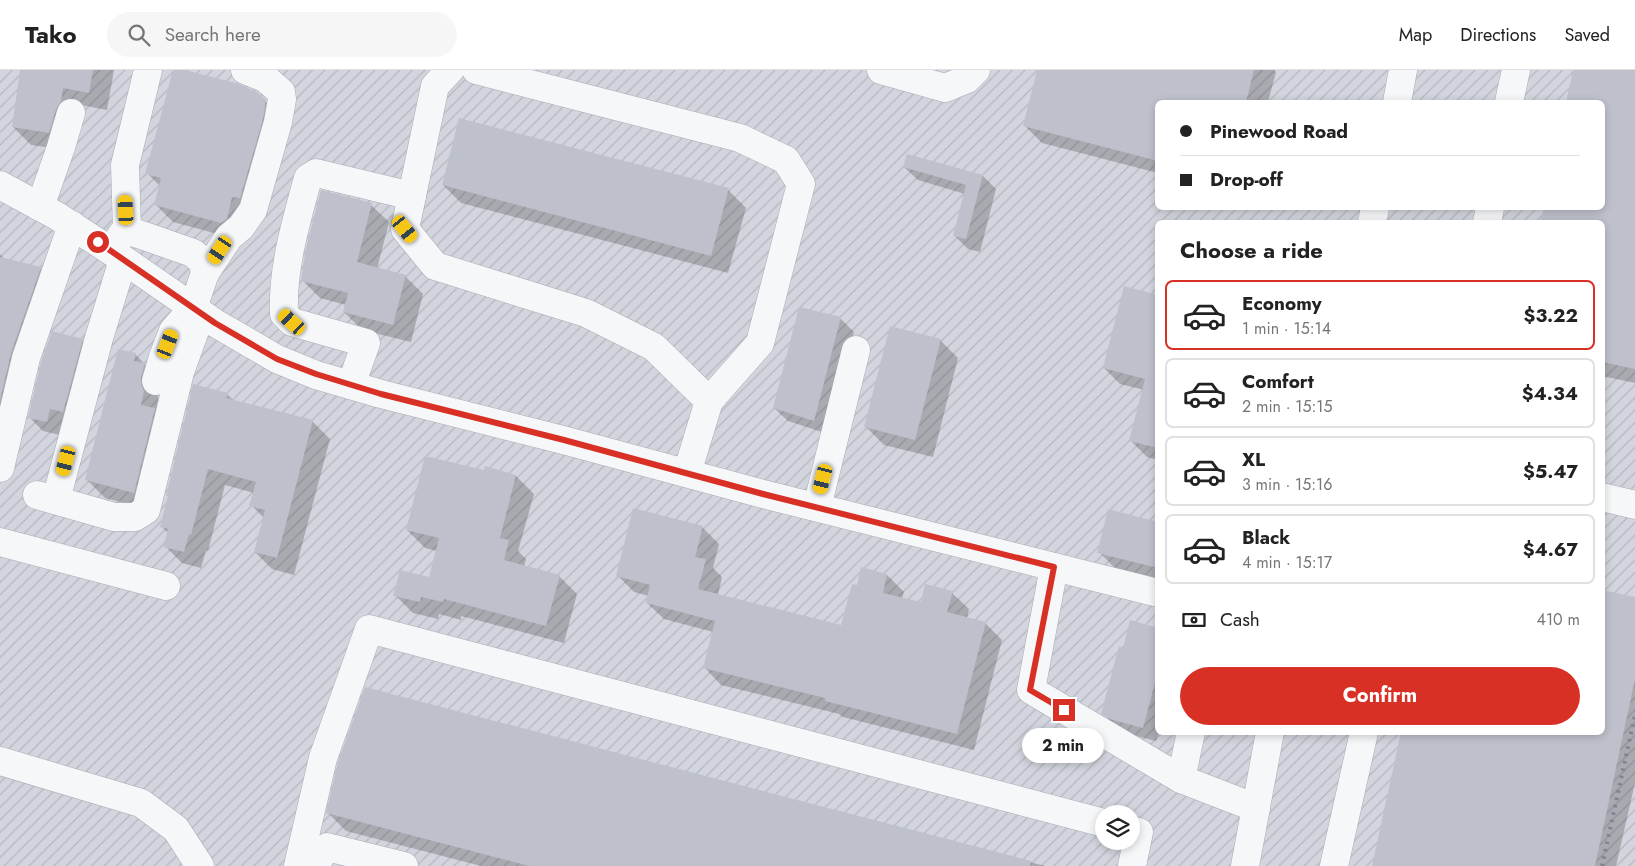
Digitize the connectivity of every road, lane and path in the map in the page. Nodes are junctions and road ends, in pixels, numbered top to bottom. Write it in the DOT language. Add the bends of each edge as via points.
graph roads {
  1 [pos="148,70"];
  2 [pos="245,70"];
  3 [pos="450,70"];
  4 [pos="476,70"];
  5 [pos="881,70"];
  6 [pos="976,70"];
  7 [pos="1403,70"];
  8 [pos="1516,70"];
  9 [pos="1397,100"];
  10 [pos="1509,100"];
  11 [pos="71,113"];
  12 [pos="0,185"];
  13 [pos="412,196"];
  14 [pos="40,207"];
  15 [pos="72,225"];
  16 [pos="128,230"];
  17 [pos="117,255"];
  18 [pos="205,273"];
  19 [pos="197,311"];
  20 [pos="856,350"];
  21 [pos="156,381"];
  22 [pos="351,386"];
  23 [pos="709,401"];
  24 [pos="0,468"];
  25 [pos="687,473"];
  26 [pos="1605,498"];
  27 [pos="1635,505"];
  28 [pos="817,507"];
  29 [pos="0,542"];
  30 [pos="1054,567"];
  31 [pos="166,586"];
  32 [pos="1155,592"];
  33 [pos="1190,735"];
  34 [pos="1269,735"];
  35 [pos="1363,735"];
  36 [pos="0,762"];
  37 [pos="1181,778"];
  38 [pos="1256,808"];
  39 [pos="1095,821"];
  40 [pos="1135,850"];
  41 [pos="200,866"];
  42 [pos="298,866"];
  43 [pos="314,866"];
  44 [pos="404,866"];
  45 [pos="1132,866"];
  46 [pos="1244,866"];
  47 [pos="1334,866"];
  1 -- 16 [label="street" via="125,165"];
  2 -- 18 [label="street" via="265,78 281,92 278,122 253,210 229,237"];
  3 -- 13 [label="street" via="435,86"];
  4 -- 23 [label="street" via="740,138 786,160 801,184 760,343"];
  5 -- 6 [label="street" via="945,88 967,79"];
  7 -- 9 [label="street"];
  8 -- 10 [label="street"];
  11 -- 14 [label="street"];
  12 -- 14 [label="street"];
  13 -- 22 [label="street" via="316,173 308,178 283,295 284,314 292,322 366,344"];
  13 -- 23 [label="street" via="405,229 435,266 586,313 654,346"];
  14 -- 15 [label="street"];
  15 -- 17 [label="street"];
  15 -- 24 [label="street" via="26,358"];
  16 -- 17 [label="street" via="122,234"];
  16 -- 18 [label="street" via="193,253 203,262"];
  17 -- 19 [label="street"];
  17 -- 19 [label="street" via="99,338 46,498 114,517 135,517 146,510"];
  18 -- 19 [label="street"];
  19 -- 21 [label="street" via="173,332"];
  19 -- 22 [label="street" via="277,359"];
  20 -- 28 [label="street"];
  22 -- 25 [label="street"];
  23 -- 25 [label="street"];
  25 -- 28 [label="street"];
  26 -- 27 [label="street"];
  28 -- 30 [label="street"];
  29 -- 31 [label="street"];
  30 -- 32 [label="street"];
  30 -- 37 [label="street" via="1030,690"];
  33 -- 37 [label="street"];
  34 -- 38 [label="street"];
  35 -- 47 [label="street"];
  36 -- 41 [label="street" via="141,803 176,829"];
  37 -- 38 [label="street"];
  38 -- 46 [label="street"];
  39 -- 42 [label="street" via="369,628 323,758"];
  40 -- 45 [label="street"];
  43 -- 44 [label="street" via="327,847"];
}
